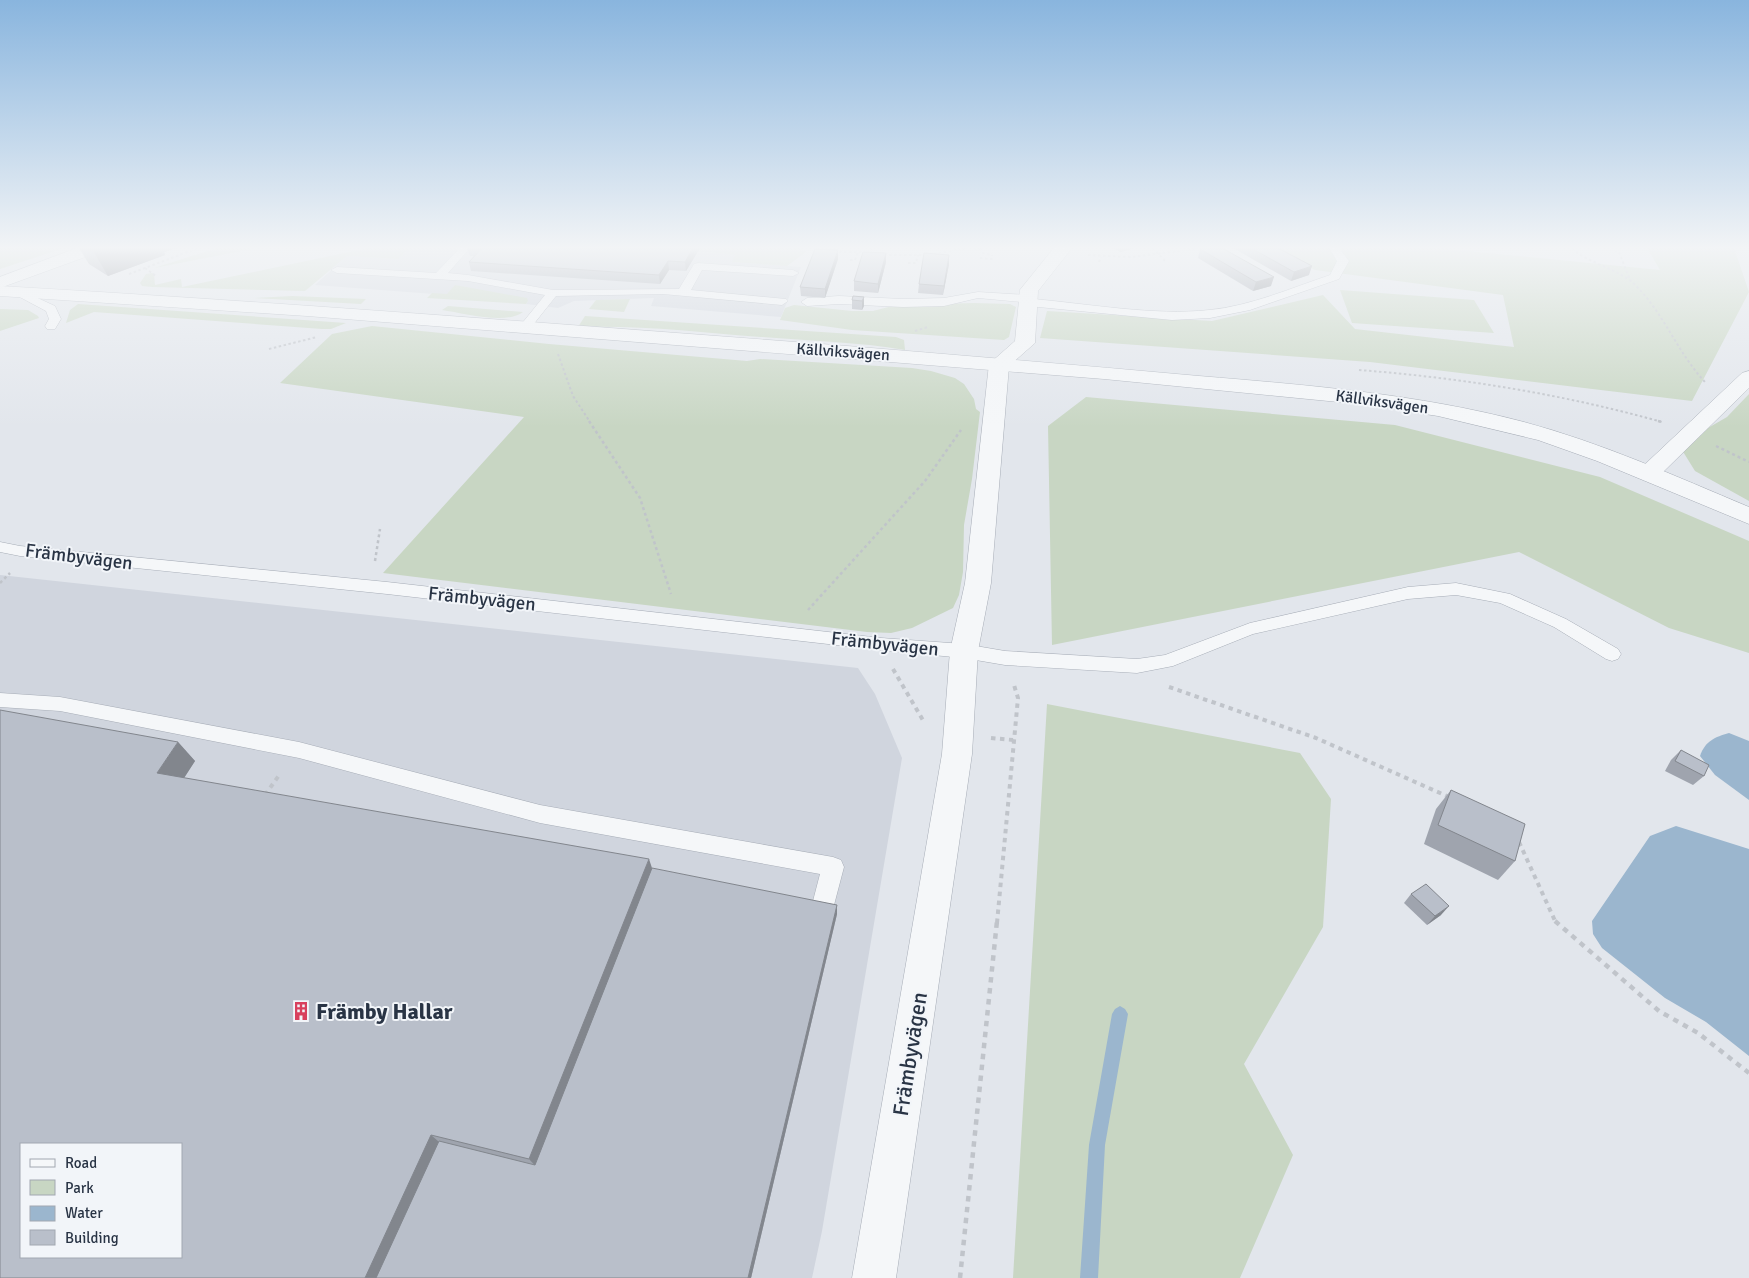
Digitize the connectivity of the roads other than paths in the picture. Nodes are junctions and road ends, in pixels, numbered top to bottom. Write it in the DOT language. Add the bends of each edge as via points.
graph roads {
  1 [pos="48,308"];
  2 [pos="273,308"];
  3 [pos="541,308"];
  4 [pos="1028,308"];
  5 [pos="1092,308"];
  6 [pos="1243,308"];
  7 [pos="51,326"];
  8 [pos="525,327"];
  9 [pos="999,364"];
  10 [pos="1749,377"];
  11 [pos="1650,473"];
  12 [pos="1749,516"];
  13 [pos="0,546"];
  14 [pos="964,651"];
  15 [pos="1612,654"];
  16 [pos="0,700"];
  17 [pos="813,944"];
  18 [pos="874,1278"];
  1 -- 7 [label="lane" via="54,319"];
  2 -- 8 [label="street, Källviksvägen"];
  3 -- 8 [label="lane"];
  4 -- 9 [label="street" via="1025,343"];
  5 -- 6 [label="lane" via="1172,316"];
  8 -- 9 [label="street, Källviksvägen"];
  9 -- 11 [label="street, Källviksvägen" via="1253,386 1413,405 1521,428"];
  9 -- 14 [label="street, Främbyvägen" via="978,583"];
  10 -- 11 [label="street"];
  11 -- 12 [label="street, Källviksvägen"];
  13 -- 14 [label="lane, Främbyvägen" via="20,551"];
  14 -- 15 [label="lane" via="1005,658 1137,666 1167,661 1250,629 1408,593 1456,589 1504,598 1560,623"];
  14 -- 18 [label="street, Främbyvägen" via="956,764"];
  16 -- 17 [label="lane" via="60,704 299,750 540,814 833,867"];
}
